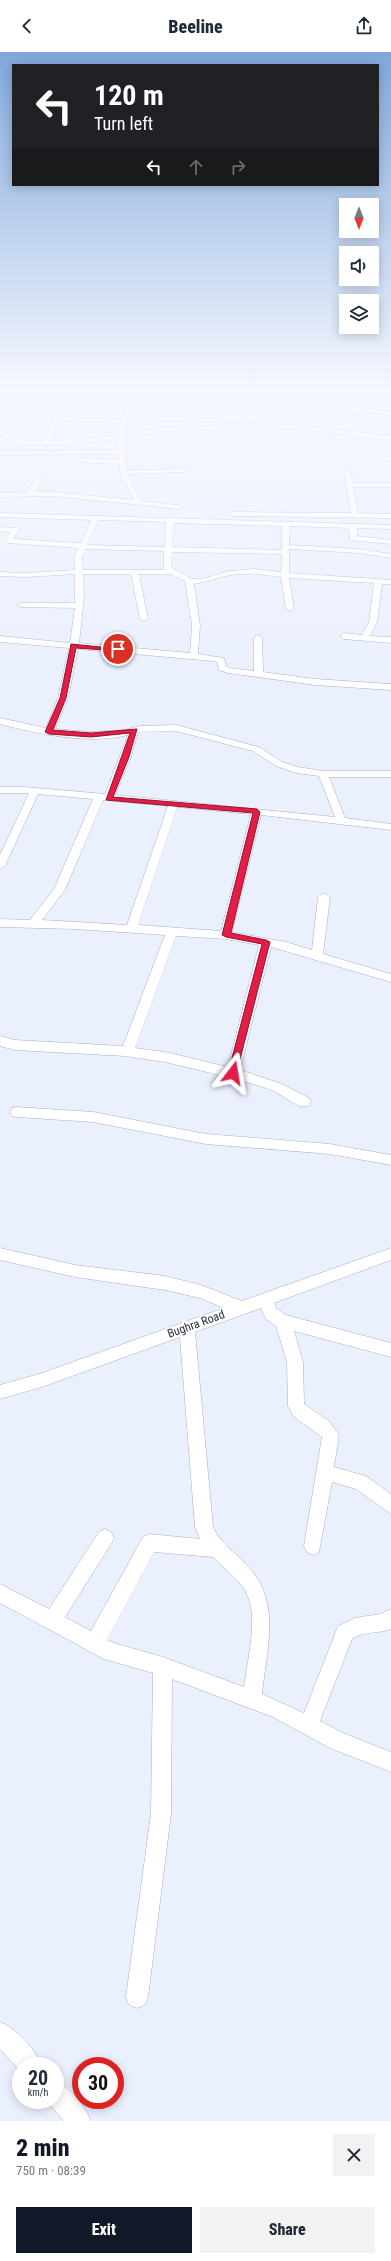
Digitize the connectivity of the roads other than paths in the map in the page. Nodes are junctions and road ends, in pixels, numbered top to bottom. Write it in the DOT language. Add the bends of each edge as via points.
graph roads {
  1 [pos="350,485"];
  2 [pos="35,486"];
  3 [pos="130,486"];
  4 [pos="30,494"];
  5 [pos="0,495"];
  6 [pos="138,502"];
  7 [pos="178,507"];
  8 [pos="232,514"];
  9 [pos="355,514"];
  10 [pos="0,515"];
  11 [pos="391,516"];
  12 [pos="96,517"];
  13 [pos="170,520"];
  14 [pos="286,525"];
  15 [pos="353,527"];
  16 [pos="391,527"];
  17 [pos="0,528"];
  18 [pos="391,542"];
  19 [pos="82,546"];
  20 [pos="169,549"];
  21 [pos="286,550"];
  22 [pos="391,556"];
  23 [pos="134,571"];
  24 [pos="171,572"];
  25 [pos="79,573"];
  26 [pos="0,574"];
  27 [pos="286,575"];
  28 [pos="190,582"];
  29 [pos="378,582"];
  30 [pos="391,582"];
  31 [pos="21,606"];
  32 [pos="79,606"];
  33 [pos="290,609"];
  34 [pos="144,619"];
  35 [pos="344,636"];
  36 [pos="258,638"];
  37 [pos="365,638"];
  38 [pos="0,639"];
  39 [pos="391,640"];
  40 [pos="74,646"];
  41 [pos="194,656"];
  42 [pos="259,674"];
  43 [pos="391,687"];
  44 [pos="0,722"];
  45 [pos="134,730"];
  46 [pos="49,732"];
  47 [pos="323,774"];
  48 [pos="391,774"];
  49 [pos="0,790"];
  50 [pos="35,791"];
  51 [pos="104,798"];
  52 [pos="173,805"];
  53 [pos="257,812"];
  54 [pos="341,820"];
  55 [pos="391,827"];
  56 [pos="0,866"];
  57 [pos="324,897"];
  58 [pos="0,923"];
  59 [pos="33,924"];
  60 [pos="131,929"];
  61 [pos="172,932"];
  62 [pos="226,935"];
  63 [pos="266,942"];
  64 [pos="317,954"];
  65 [pos="391,978"];
  66 [pos="0,1041"];
  67 [pos="128,1051"];
  68 [pos="233,1073"];
  69 [pos="304,1102"];
  70 [pos="17,1112"];
  71 [pos="391,1160"];
  72 [pos="0,1254"];
  73 [pos="391,1254"];
  74 [pos="264,1300"];
  75 [pos="242,1308"];
  76 [pos="282,1321"];
  77 [pos="187,1328"];
  78 [pos="391,1350"];
  79 [pos="0,1392"];
  80 [pos="324,1472"];
  81 [pos="391,1505"];
  82 [pos="105,1538"];
  83 [pos="312,1546"];
  84 [pos="217,1549"];
  85 [pos="0,1593"];
  86 [pos="391,1618"];
  87 [pos="52,1622"];
  88 [pos="94,1644"];
  89 [pos="163,1666"];
  90 [pos="252,1699"];
  91 [pos="308,1727"];
  92 [pos="391,1762"];
  93 [pos="137,1997"];
  94 [pos="0,2034"];
  95 [pos="22,2057"];
  96 [pos="64,2104"];
  97 [pos="79,2121"];
  1 -- 9 [label="street"];
  2 -- 4 [label="street"];
  3 -- 6 [label="street"];
  4 -- 5 [label="street"];
  4 -- 6 [label="street" via="61,494"];
  6 -- 7 [label="street"];
  8 -- 9 [label="street"];
  9 -- 11 [label="street"];
  10 -- 12 [label="street"];
  12 -- 13 [label="street"];
  12 -- 19 [label="street"];
  13 -- 14 [label="street"];
  13 -- 20 [label="street"];
  14 -- 15 [label="street"];
  14 -- 21 [label="street"];
  15 -- 16 [label="street"];
  15 -- 18 [label="street" via="353,538"];
  17 -- 19 [label="street" via="15,530 9,540 11,541"];
  19 -- 20 [label="street"];
  19 -- 25 [label="street" via="78,557"];
  20 -- 21 [label="street" via="219,552"];
  20 -- 24 [label="street" via="167,568"];
  21 -- 22 [label="street" via="359,551"];
  21 -- 27 [label="street"];
  23 -- 24 [label="street"];
  23 -- 25 [label="street"];
  23 -- 34 [label="street"];
  24 -- 28 [label="street"];
  25 -- 26 [label="street"];
  25 -- 32 [label="street"];
  27 -- 28 [label="street" via="237,572"];
  27 -- 29 [label="street"];
  27 -- 33 [label="street"];
  28 -- 41 [label="street" via="196,625"];
  29 -- 30 [label="street"];
  29 -- 37 [label="street" via="373,622"];
  31 -- 32 [label="street"];
  32 -- 40 [label="street"];
  35 -- 37 [label="street"];
  36 -- 42 [label="street"];
  37 -- 39 [label="street"];
  38 -- 40 [label="street"];
  40 -- 41 [label="street"];
  40 -- 46 [label="street" via="63,698"];
  41 -- 42 [label="street" via="220,659 224,669"];
  42 -- 43 [label="street" via="315,682"];
  44 -- 46 [label="street"];
  45 -- 46 [label="street" via="97,735"];
  45 -- 47 [label="street" via="176,728 256,749 279,764 296,770"];
  45 -- 51 [label="street" via="126,757"];
  47 -- 48 [label="street"];
  47 -- 54 [label="street"];
  49 -- 50 [label="street"];
  50 -- 51 [label="street"];
  50 -- 56 [label="street"];
  51 -- 52 [label="street"];
  51 -- 59 [label="street" via="59,890"];
  52 -- 53 [label="street"];
  52 -- 60 [label="street"];
  53 -- 54 [label="street"];
  53 -- 62 [label="street"];
  54 -- 55 [label="street"];
  57 -- 64 [label="street"];
  58 -- 59 [label="street"];
  59 -- 60 [label="street"];
  60 -- 61 [label="street"];
  61 -- 62 [label="street"];
  61 -- 67 [label="street"];
  62 -- 63 [label="street"];
  63 -- 64 [label="street"];
  63 -- 68 [label="street"];
  64 -- 65 [label="street" via="350,967"];
  66 -- 67 [label="street" via="15,1045"];
  67 -- 68 [label="street"];
  68 -- 69 [label="street" via="277,1087"];
  70 -- 71 [label="street" via="93,1117 206,1139 330,1149"];
  72 -- 75 [label="street" via="75,1271 165,1283 201,1292"];
  73 -- 74 [label="street, Bughra Road"];
  74 -- 75 [label="street, Bughra Road"];
  74 -- 76 [label="street" via="271,1314"];
  75 -- 77 [label="street, Bughra Road"];
  76 -- 78 [label="street"];
  76 -- 80 [label="street" via="293,1345 296,1359 296,1406 305,1417 326,1426 331,1435"];
  77 -- 79 [label="street, Bughra Road" via="42,1380"];
  77 -- 84 [label="street" via="199,1452 202,1515 207,1537"];
  80 -- 81 [label="street" via="360,1482"];
  80 -- 83 [label="street"];
  82 -- 87 [label="street"];
  84 -- 88 [label="street" via="149,1543"];
  84 -- 90 [label="street" via="244,1575 257,1593 260,1618"];
  85 -- 87 [label="street"];
  86 -- 91 [label="street" via="382,1624 354,1627 345,1633"];
  87 -- 88 [label="street"];
  88 -- 89 [label="street" via="111,1652"];
  89 -- 90 [label="street"];
  89 -- 93 [label="street" via="161,1814"];
  90 -- 91 [label="street" via="279,1710"];
  91 -- 92 [label="street"];
  94 -- 95 [label="street"];
  96 -- 97 [label="street"];
}
